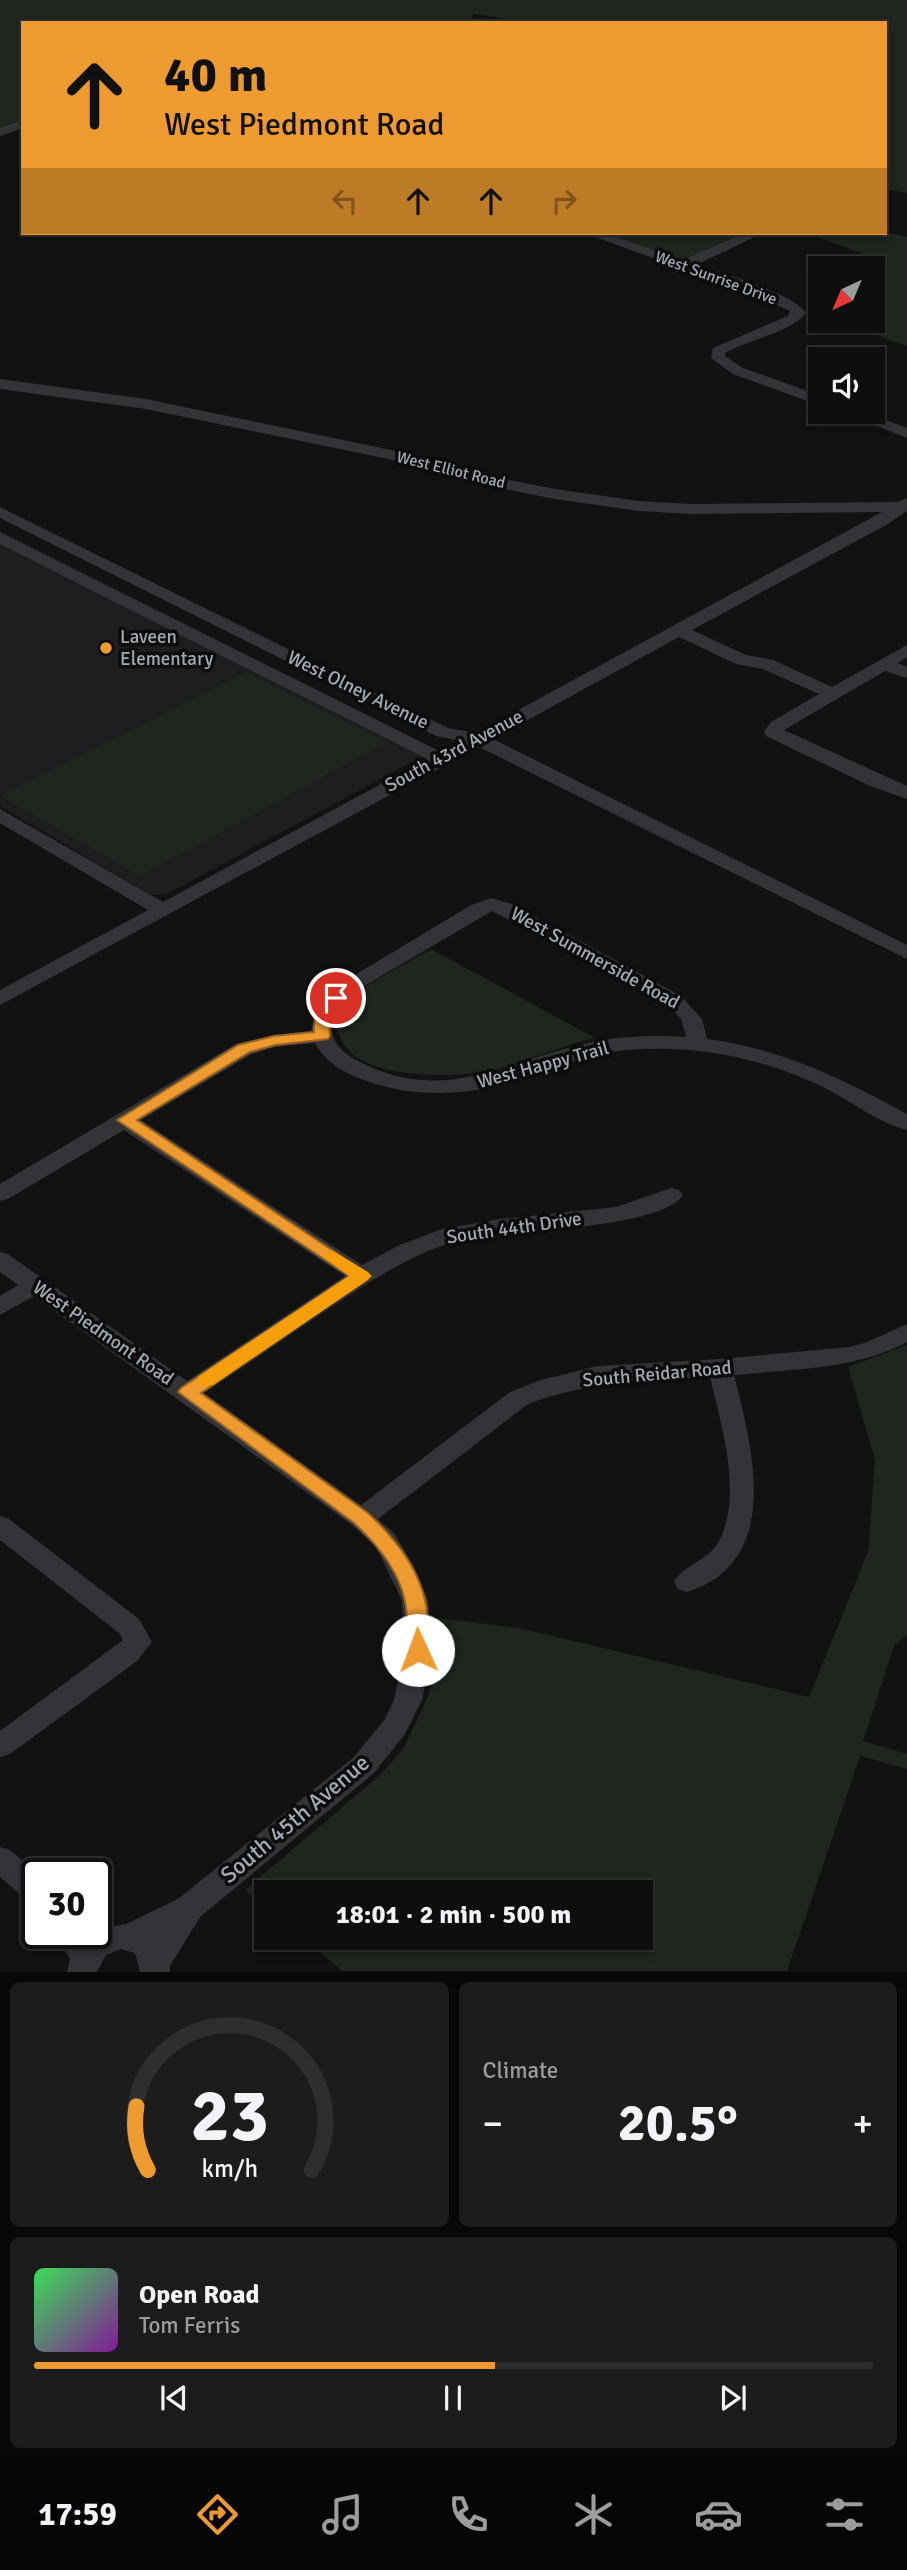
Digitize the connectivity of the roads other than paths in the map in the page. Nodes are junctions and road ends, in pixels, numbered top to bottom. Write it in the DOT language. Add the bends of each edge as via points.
graph roads {
  1 [pos="21,125"];
  2 [pos="0,132"];
  3 [pos="597,235"];
  4 [pos="752,235"];
  5 [pos="684,265"];
  6 [pos="0,384"];
  7 [pos="808,396"];
  8 [pos="883,424"];
  9 [pos="907,433"];
  10 [pos="906,506"];
  11 [pos="0,512"];
  12 [pos="0,537"];
  13 [pos="683,627"];
  14 [pos="907,650"];
  15 [pos="884,663"];
  16 [pos="907,674"];
  17 [pos="833,694"];
  18 [pos="478,738"];
  19 [pos="439,758"];
  20 [pos="907,793"];
  21 [pos="0,815"];
  22 [pos="162,910"];
  23 [pos="907,953"];
  24 [pos="0,999"];
  25 [pos="322,1036"];
  26 [pos="697,1044"];
  27 [pos="125,1120"];
  28 [pos="907,1123"];
  29 [pos="0,1194"];
  30 [pos="671,1195"];
  31 [pos="0,1260"];
  32 [pos="362,1276"];
  33 [pos="35,1285"];
  34 [pos="0,1307"];
  35 [pos="907,1332"];
  36 [pos="720,1368"];
  37 [pos="188,1392"];
  38 [pos="361,1518"];
  39 [pos="0,1526"];
  40 [pos="400,1565"];
  41 [pos="687,1583"];
  42 [pos="0,1746"];
  43 [pos="0,1859"];
  44 [pos="21,1877"];
  45 [pos="189,1908"];
  46 [pos="114,1933"];
  47 [pos="80,1961"];
  48 [pos="156,1969"];
  1 -- 2 [label="street"];
  3 -- 5 [label="street, West Sunrise Drive"];
  4 -- 5 [label="street"];
  5 -- 7 [label="street, West Sunrise Drive" via="796,308 799,313 793,319 730,344 718,351 718,358 738,371"];
  6 -- 10 [label="street, West Elliot Road" via="146,404 397,456 460,475 639,506"];
  8 -- 9 [label="street"];
  10 -- 13 [label="street, South 43rd Avenue"];
  11 -- 18 [label="street, West Olney Avenue" via="443,732"];
  12 -- 19 [label="street"];
  13 -- 17 [label="street" via="728,647 742,660 767,664"];
  13 -- 18 [label="street, South 43rd Avenue"];
  14 -- 15 [label="street"];
  15 -- 16 [label="street"];
  15 -- 17 [label="street"];
  17 -- 20 [label="street" via="774,732"];
  18 -- 19 [label="street, South 43rd Avenue"];
  18 -- 23 [label="street, West Olney Avenue"];
  19 -- 22 [label="street, South 43rd Avenue"];
  21 -- 22 [label="street"];
  22 -- 24 [label="street, South 43rd Avenue"];
  25 -- 26 [label="street, West Happy Trail" via="338,1059 355,1068 396,1084 420,1086 475,1084 584,1050"];
  25 -- 26 [label="street, West Summerside Road" via="326,1009 342,991 491,904 674,1000 695,1021"];
  25 -- 27 [label="street" via="244,1049"];
  26 -- 28 [label="street" via="791,1063"];
  27 -- 29 [label="street"];
  27 -- 32 [label="street"];
  30 -- 32 [label="street, South 44th Drive" via="647,1208 615,1215 445,1236 391,1257"];
  31 -- 33 [label="street, West Piedmont Road"];
  32 -- 37 [label="street, South 44th Drive"];
  33 -- 34 [label="street"];
  33 -- 37 [label="street, West Piedmont Road"];
  35 -- 36 [label="street, South Reidar Road" via="850,1355"];
  36 -- 38 [label="street, South Reidar Road" via="598,1375 519,1398"];
  36 -- 41 [label="street" via="740,1455 741,1503 731,1544 712,1566"];
  37 -- 38 [label="street, West Piedmont Road"];
  38 -- 40 [label="street, West Piedmont Road" via="385,1540"];
  39 -- 42 [label="street" via="129,1626 138,1642"];
  40 -- 45 [label="street, South 45th Avenue" via="415,1600 418,1650 408,1700 395,1726 364,1765"];
  43 -- 44 [label="street"];
  45 -- 46 [label="street, South 45th Avenue"];
  45 -- 48 [label="street, South 45th Avenue"];
  46 -- 47 [label="street, South 45th Avenue"];
  46 -- 48 [label="street" via="148,1946"];
}
